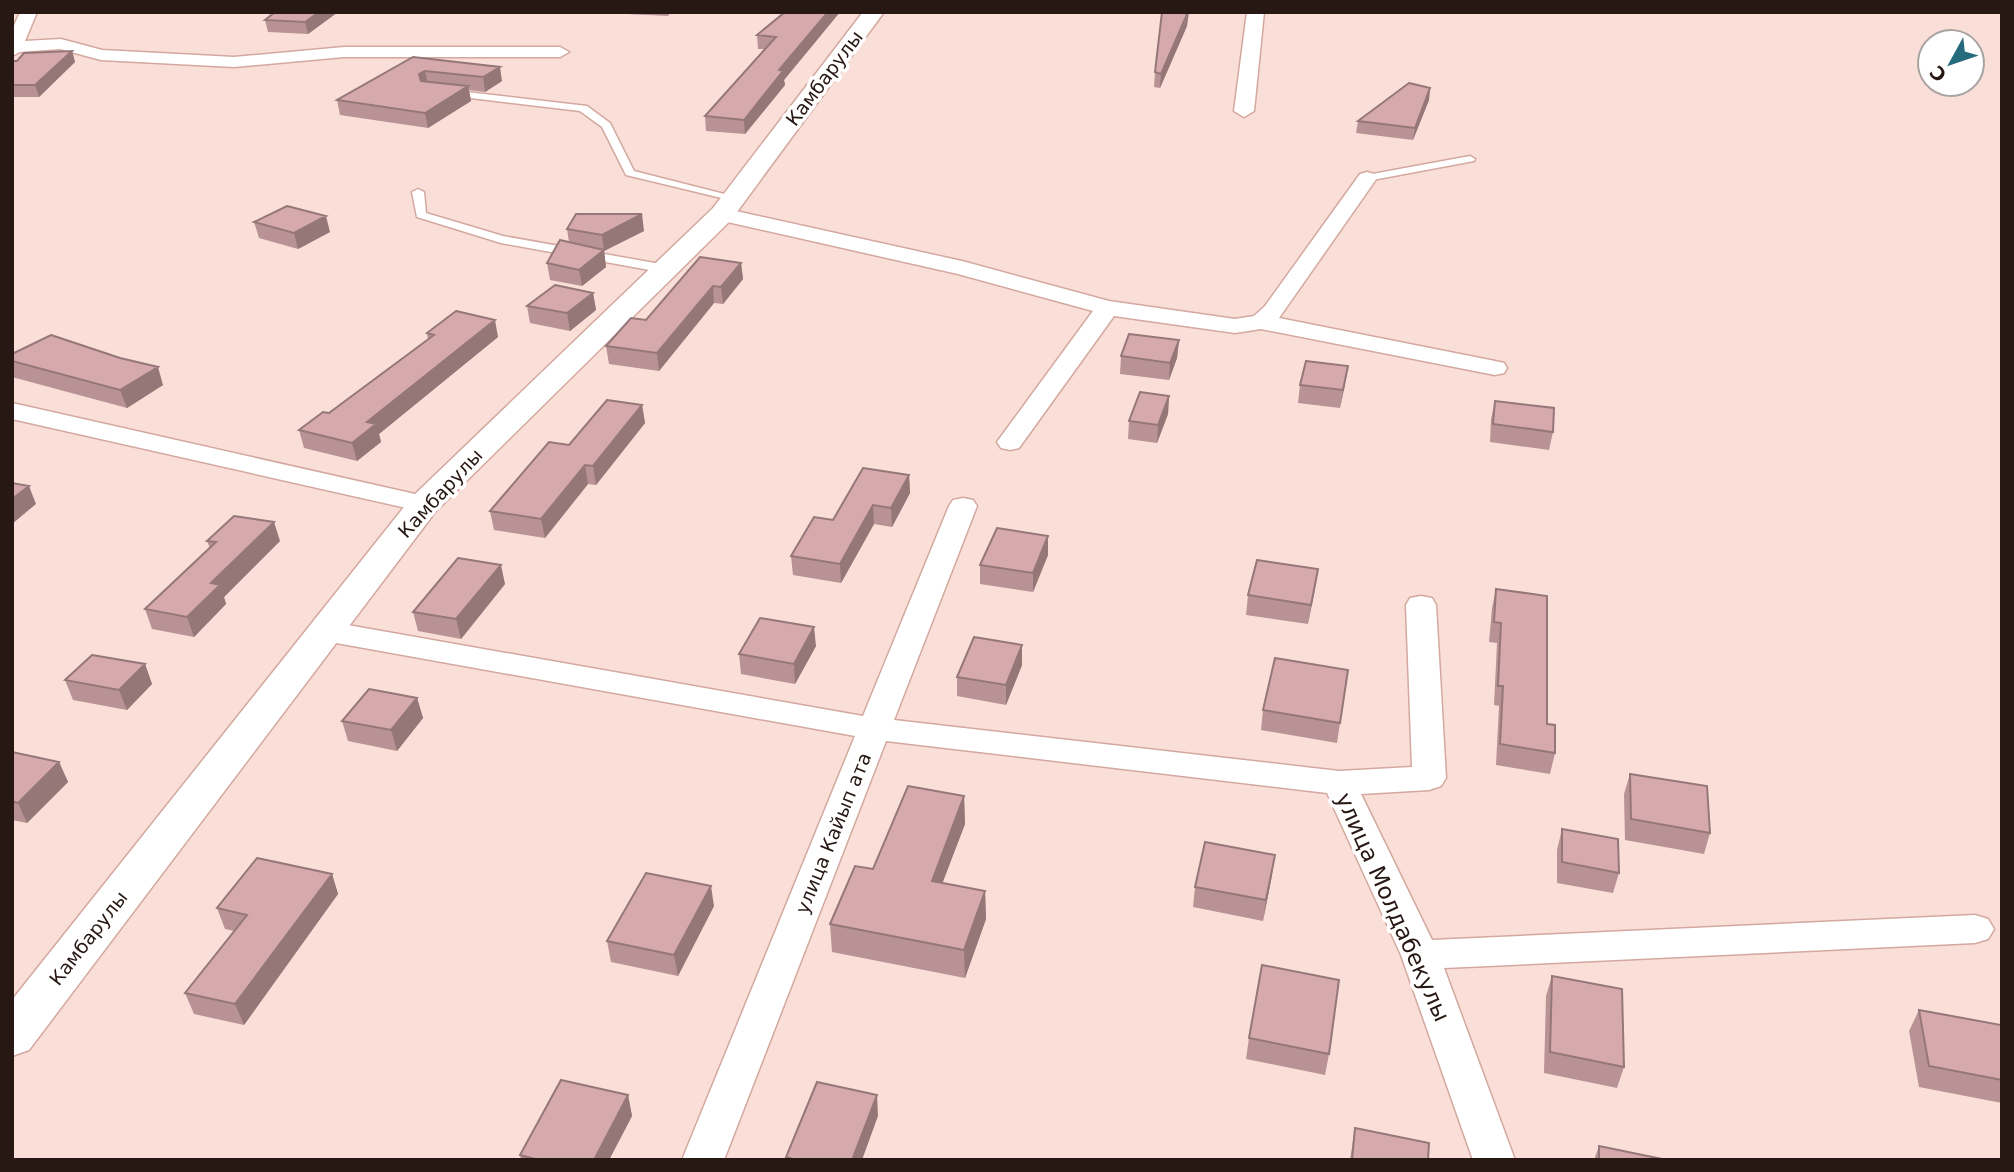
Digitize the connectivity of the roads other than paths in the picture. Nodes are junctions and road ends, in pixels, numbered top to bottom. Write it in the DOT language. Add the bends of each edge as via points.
graph roads {
  1 [pos="29,12"];
  2 [pos="874,12"];
  3 [pos="1256,12"];
  4 [pos="14,49"];
  5 [pos="560,52"];
  6 [pos="441,92"];
  7 [pos="1244,111"];
  8 [pos="1470,159"];
  9 [pos="1367,178"];
  10 [pos="418,192"];
  11 [pos="728,206"];
  12 [pos="666,269"];
  13 [pos="1108,308"];
  14 [pos="1261,322"];
  15 [pos="1495,368"];
  16 [pos="12,411"];
  17 [pos="1010,442"];
  18 [pos="424,505"];
  19 [pos="963,506"];
  20 [pos="1421,605"];
  21 [pos="325,631"];
  22 [pos="875,729"];
  23 [pos="1339,783"];
  24 [pos="1975,929"];
  25 [pos="1420,955"];
  26 [pos="12,1036"];
  27 [pos="703,1160"];
  28 [pos="1494,1160"];
  1 -- 4 [label="street"];
  2 -- 11 [label="street, Камбарулы"];
  3 -- 7 [label="street"];
  4 -- 5 [label="street" via="61,44 101,55 234,62 369,52"];
  6 -- 11 [label="lane" via="583,108 606,125 630,173"];
  8 -- 9 [label="lane"];
  9 -- 14 [label="street"];
  10 -- 12 [label="lane" via="421,215 501,239"];
  11 -- 12 [label="street, Камбарулы"];
  11 -- 13 [label="street"];
  12 -- 18 [label="street, Камбарулы"];
  13 -- 14 [label="street" via="1235,326"];
  13 -- 17 [label="street"];
  14 -- 15 [label="street"];
  16 -- 18 [label="street"];
  18 -- 21 [label="street, Камбарулы"];
  19 -- 22 [label="street, улица Кайып ата"];
  20 -- 23 [label="street, улица Молдабекулы" via="1429,778"];
  21 -- 22 [label="street"];
  21 -- 26 [label="street, Камбарулы"];
  22 -- 23 [label="street"];
  22 -- 27 [label="street, улица Кайып ата"];
  23 -- 25 [label="street, улица Молдабекулы"];
  24 -- 25 [label="street"];
  25 -- 28 [label="street, улица Молдабекулы"];
}
